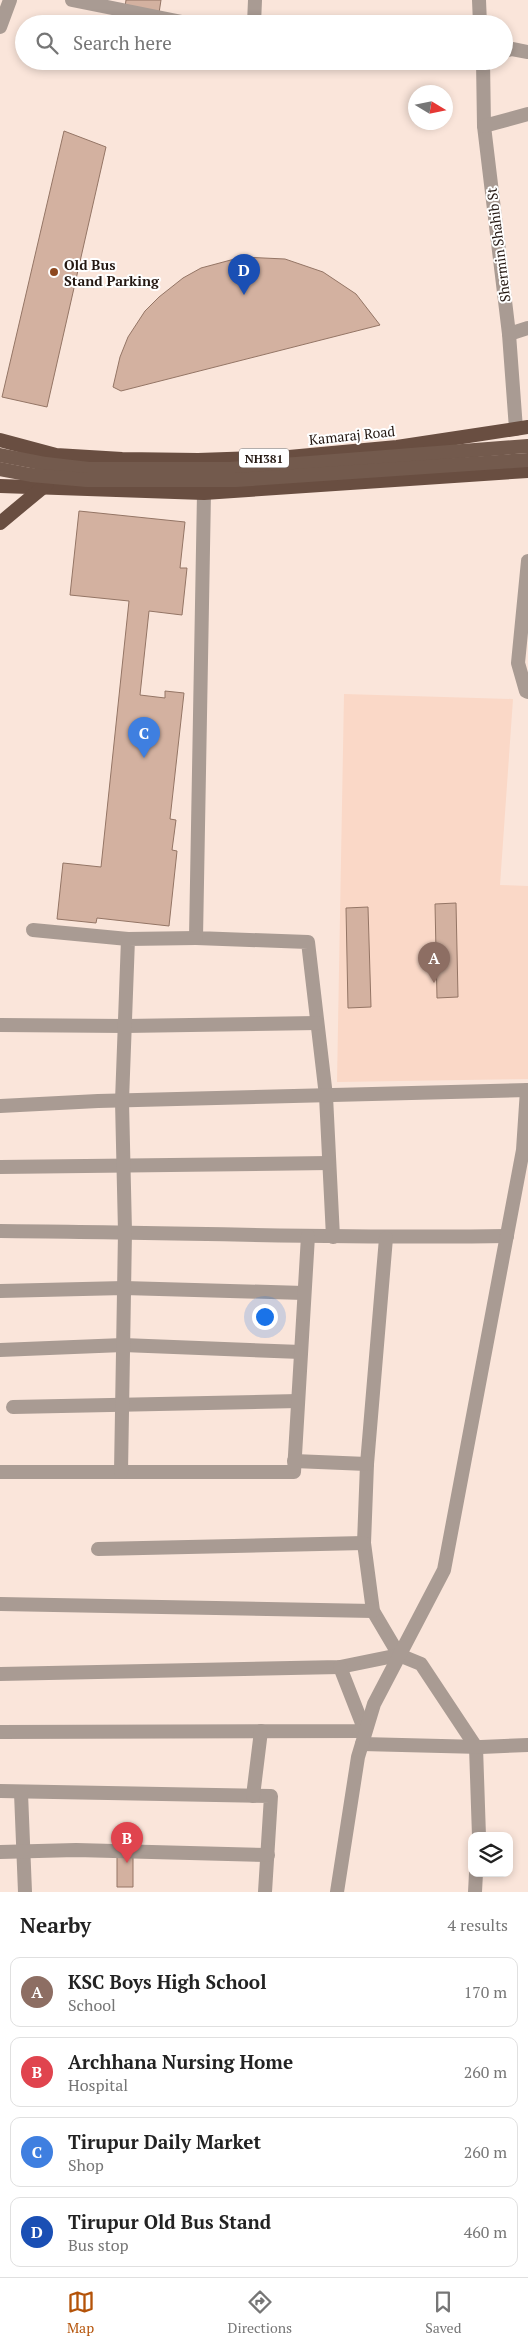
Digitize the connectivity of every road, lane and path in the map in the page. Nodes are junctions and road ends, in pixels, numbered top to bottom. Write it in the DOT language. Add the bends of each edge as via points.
graph roads {
  1 [pos="10,0"];
  2 [pos="72,0"];
  3 [pos="256,0"];
  4 [pos="478,0"];
  5 [pos="147,15"];
  6 [pos="255,15"];
  7 [pos="479,15"];
  8 [pos="0,27"];
  9 [pos="513,49"];
  10 [pos="528,52"];
  11 [pos="483,70"];
  12 [pos="528,114"];
  13 [pos="484,126"];
  14 [pos="528,328"];
  15 [pos="508,334"];
  16 [pos="522,428"];
  17 [pos="0,440"];
  18 [pos="528,446"];
  19 [pos="0,455"];
  20 [pos="56,455"];
  21 [pos="528,460"];
  22 [pos="0,469"];
  23 [pos="528,471"];
  24 [pos="0,486"];
  25 [pos="46,486"];
  26 [pos="204,492"];
  27 [pos="0,523"];
  28 [pos="528,561"];
  29 [pos="528,692"];
  30 [pos="33,930"];
  31 [pos="196,938"];
  32 [pos="128,939"];
  33 [pos="317,1023"];
  34 [pos="0,1025"];
  35 [pos="125,1026"];
  36 [pos="528,1090"];
  37 [pos="326,1096"];
  38 [pos="122,1101"];
  39 [pos="0,1106"];
  40 [pos="330,1163"];
  41 [pos="124,1166"];
  42 [pos="0,1168"];
  43 [pos="0,1231"];
  44 [pos="125,1232"];
  45 [pos="308,1236"];
  46 [pos="507,1236"];
  47 [pos="333,1237"];
  48 [pos="386,1238"];
  49 [pos="124,1288"];
  50 [pos="0,1291"];
  51 [pos="304,1293"];
  52 [pos="123,1345"];
  53 [pos="0,1350"];
  54 [pos="301,1352"];
  55 [pos="298,1401"];
  56 [pos="122,1404"];
  57 [pos="12,1407"];
  58 [pos="294,1462"];
  59 [pos="367,1464"];
  60 [pos="0,1472"];
  61 [pos="121,1472"];
  62 [pos="364,1543"];
  63 [pos="98,1549"];
  64 [pos="0,1604"];
  65 [pos="373,1610"];
  66 [pos="399,1655"];
  67 [pos="340,1667"];
  68 [pos="0,1674"];
  69 [pos="0,1732"];
  70 [pos="261,1732"];
  71 [pos="364,1737"];
  72 [pos="528,1745"];
  73 [pos="476,1747"];
  74 [pos="528,1756"];
  75 [pos="0,1791"];
  76 [pos="21,1793"];
  77 [pos="253,1796"];
  78 [pos="479,1832"];
  79 [pos="24,1851"];
  80 [pos="0,1852"];
  81 [pos="268,1855"];
  82 [pos="476,1877"];
  83 [pos="25,1892"];
  84 [pos="266,1892"];
  85 [pos="337,1892"];
  86 [pos="475,1892"];
  1 -- 8 [label="street"];
  2 -- 5 [label="street"];
  3 -- 6 [label="street"];
  4 -- 7 [label="street"];
  9 -- 10 [label="street"];
  11 -- 13 [label="street, Shermin Shahib St"];
  12 -- 13 [label="street"];
  13 -- 15 [label="street, Shermin Shahib St"];
  14 -- 15 [label="street"];
  15 -- 16 [label="street, Shermin Shahib St"];
  16 -- 20 [label="highway, Kamaraj Road / NH381" via="397,447 289,458 170,459"];
  17 -- 20 [label="highway, Kamaraj Road / NH381"];
  18 -- 19 [label="main road, bridge" via="230,469 89,469"];
  20 -- 25 [label="highway"];
  21 -- 22 [label="main road, bridge" via="236,480 87,480"];
  23 -- 26 [label="highway, NH381"];
  24 -- 25 [label="highway, NH381"];
  25 -- 26 [label="highway, NH381"];
  25 -- 27 [label="highway"];
  26 -- 31 [label="street"];
  28 -- 29 [label="street" via="518,662"];
  30 -- 32 [label="street"];
  31 -- 32 [label="street"];
  31 -- 33 [label="street" via="308,942"];
  32 -- 35 [label="street"];
  33 -- 35 [label="street"];
  33 -- 37 [label="street"];
  34 -- 35 [label="street"];
  35 -- 38 [label="street"];
  36 -- 37 [label="street"];
  36 -- 46 [label="street" via="523,1150"];
  37 -- 38 [label="street"];
  37 -- 40 [label="street"];
  38 -- 39 [label="street"];
  38 -- 41 [label="street"];
  40 -- 41 [label="street"];
  40 -- 47 [label="street"];
  41 -- 42 [label="street"];
  41 -- 44 [label="street"];
  43 -- 44 [label="street"];
  44 -- 45 [label="street"];
  44 -- 49 [label="street"];
  45 -- 47 [label="street"];
  45 -- 51 [label="street"];
  46 -- 48 [label="street"];
  46 -- 66 [label="street" via="444,1570"];
  47 -- 48 [label="street"];
  48 -- 59 [label="street"];
  49 -- 50 [label="street"];
  49 -- 51 [label="street"];
  49 -- 52 [label="street"];
  51 -- 54 [label="street"];
  52 -- 53 [label="street"];
  52 -- 54 [label="street"];
  52 -- 56 [label="street"];
  54 -- 55 [label="street"];
  55 -- 56 [label="street"];
  55 -- 58 [label="street"];
  56 -- 57 [label="street"];
  56 -- 61 [label="street"];
  58 -- 59 [label="street"];
  58 -- 61 [label="street" via="294,1472"];
  59 -- 62 [label="street"];
  60 -- 61 [label="street"];
  62 -- 63 [label="street"];
  62 -- 65 [label="street"];
  64 -- 65 [label="street"];
  65 -- 66 [label="street"];
  66 -- 67 [label="street"];
  66 -- 71 [label="street" via="374,1704"];
  66 -- 73 [label="street" via="421,1664"];
  67 -- 68 [label="street"];
  67 -- 71 [label="street"];
  69 -- 70 [label="street"];
  70 -- 71 [label="street"];
  70 -- 77 [label="street"];
  71 -- 73 [label="street"];
  71 -- 85 [label="street"];
  72 -- 73 [label="street"];
  72 -- 74 [label="street"];
  73 -- 78 [label="street"];
  75 -- 76 [label="street"];
  76 -- 77 [label="street"];
  76 -- 79 [label="street"];
  77 -- 81 [label="street" via="271,1796"];
  79 -- 80 [label="street"];
  79 -- 81 [label="street"];
  79 -- 83 [label="street"];
  81 -- 84 [label="street"];
  82 -- 86 [label="street"];
}
